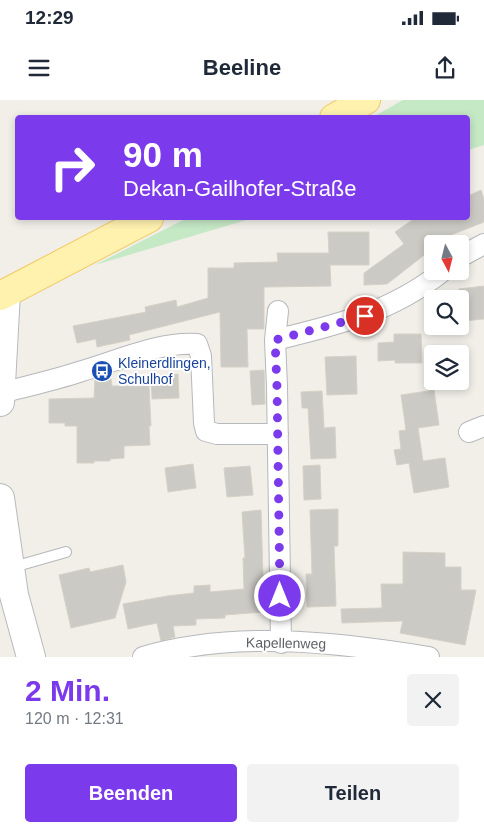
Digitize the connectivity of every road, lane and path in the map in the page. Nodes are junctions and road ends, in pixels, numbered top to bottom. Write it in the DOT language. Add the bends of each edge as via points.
graph roads {
  1 [pos="366,100"];
  2 [pos="339,115"];
  3 [pos="145,220"];
  4 [pos="484,244"];
  5 [pos="469,253"];
  6 [pos="431,280"];
  7 [pos="3,294"];
  8 [pos="278,311"];
  9 [pos="275,340"];
  10 [pos="0,393"];
  11 [pos="0,402"];
  12 [pos="278,434"];
  13 [pos="0,498"];
  14 [pos="66,552"];
  15 [pos="9,568"];
  16 [pos="281,643"];
  17 [pos="31,657"];
  18 [pos="143,657"];
  19 [pos="429,657"];
  1 -- 2 [label="main road"];
  3 -- 7 [label="main road"];
  4 -- 5 [label="street"];
  6 -- 9 [label="street" via="417,291 365,316"];
  7 -- 10 [label="street"];
  8 -- 9 [label="street"];
  9 -- 12 [label="street"];
  10 -- 11 [label="street"];
  10 -- 12 [label="street" via="144,352 184,343 197,344 201,356 206,431 217,434"];
  12 -- 16 [label="street"];
  13 -- 15 [label="street"];
  14 -- 15 [label="lane"];
  15 -- 17 [label="street"];
  16 -- 18 [label="street, Kapellenweg" via="203,644"];
  16 -- 19 [label="street, Kapellenweg" via="330,644"];
}
